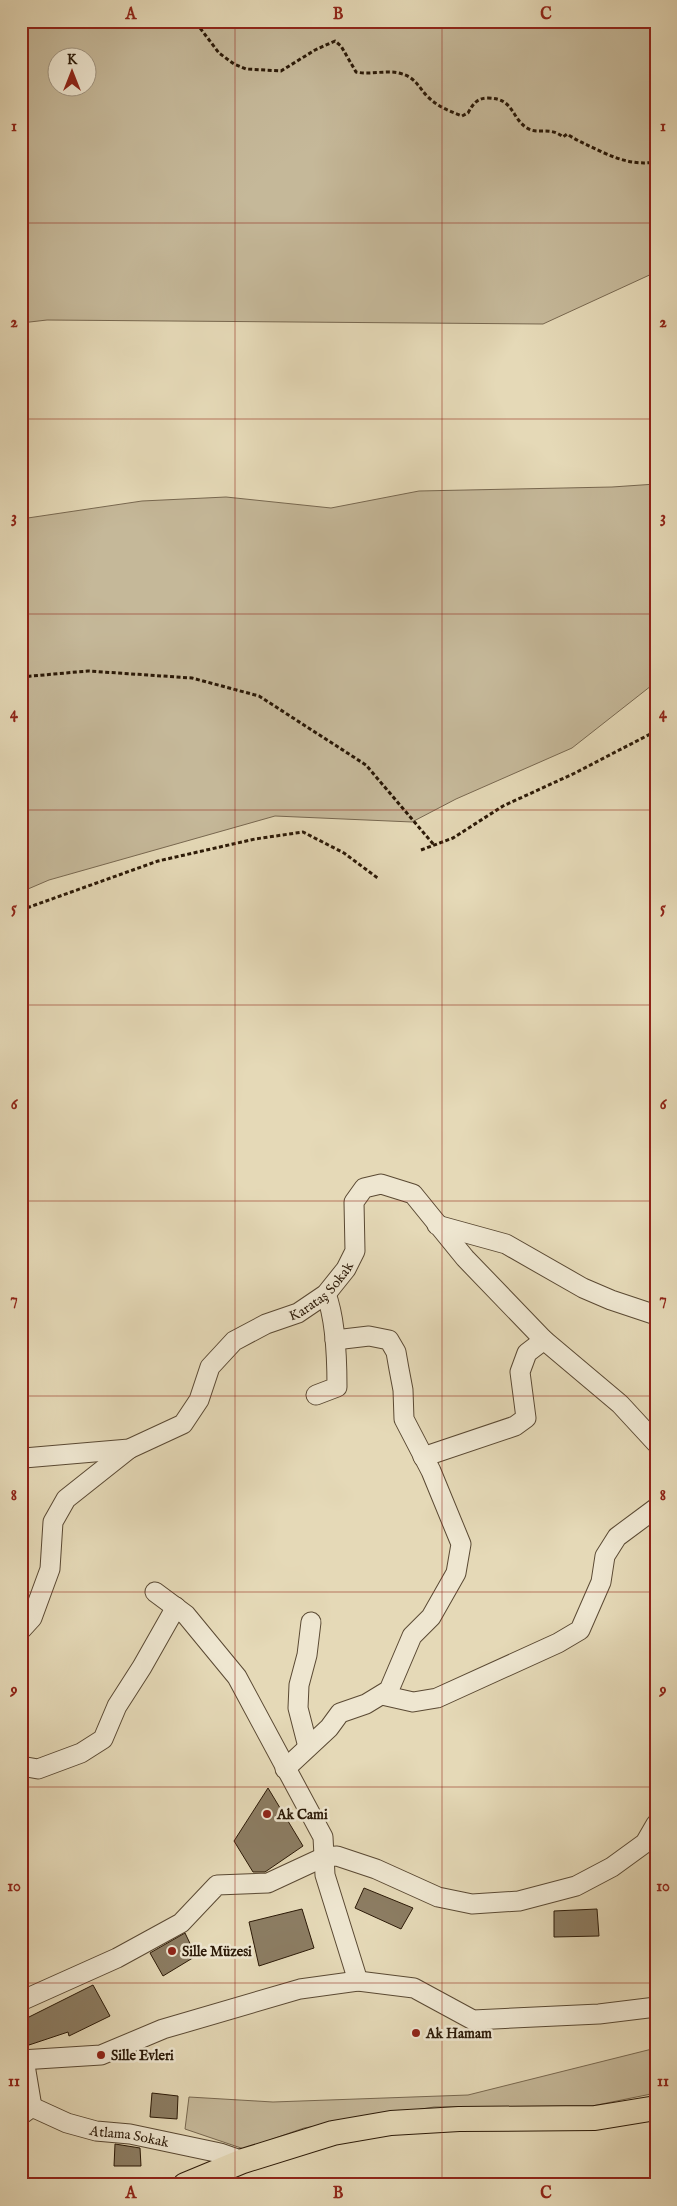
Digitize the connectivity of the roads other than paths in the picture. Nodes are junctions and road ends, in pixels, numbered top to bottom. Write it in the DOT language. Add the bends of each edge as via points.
graph roads {
  1 [pos="438,1225"];
  2 [pos="326,1294"];
  3 [pos="656,1315"];
  4 [pos="335,1340"];
  5 [pos="544,1340"];
  6 [pos="316,1395"];
  7 [pos="656,1443"];
  8 [pos="129,1449"];
  9 [pos="423,1456"];
  10 [pos="21,1461"];
  11 [pos="656,1508"];
  12 [pos="155,1592"];
  13 [pos="176,1607"];
  14 [pos="310,1622"];
  15 [pos="21,1630"];
  16 [pos="382,1695"];
  17 [pos="308,1747"];
  18 [pos="21,1766"];
  19 [pos="284,1769"];
  20 [pos="656,1824"];
  21 [pos="324,1857"];
  22 [pos="358,1981"];
  23 [pos="21,2001"];
  24 [pos="656,2007"];
  25 [pos="22,2060"];
  26 [pos="656,2108"];
  27 [pos="27,2111"];
  28 [pos="243,2161"];
  29 [pos="185,2185"];
  1 -- 2 [label="street, Karataş Sokak" via="413,1194 381,1184 364,1188 354,1202 355,1251 346,1269"];
  1 -- 3 [label="street" via="506,1244 583,1288"];
  1 -- 5 [label="street, Karataş Sokak" via="464,1258"];
  2 -- 4 [label="street"];
  2 -- 8 [label="street, Karataş Sokak" via="298,1313 266,1324 234,1341 210,1367 199,1400 183,1424"];
  4 -- 6 [label="street" via="337,1387"];
  4 -- 9 [label="street" via="369,1336 389,1340 396,1352 404,1419"];
  5 -- 7 [label="street, Karataş Sokak" via="620,1404"];
  5 -- 9 [label="street" via="527,1353 520,1372 526,1418 515,1426"];
  8 -- 10 [label="street, Karataş Sokak" via="24,1458"];
  8 -- 15 [label="street" via="66,1499 53,1522 50,1569 32,1618"];
  9 -- 16 [label="street" via="461,1544 458,1563 456,1573 431,1617 412,1636 389,1690"];
  11 -- 16 [label="street" via="613,1543 605,1556 601,1582 580,1630 437,1698 414,1702"];
  12 -- 13 [label="street"];
  13 -- 18 [label="street" via="117,1706 103,1739 81,1754 38,1769"];
  13 -- 19 [label="street" via="186,1614 237,1677"];
  14 -- 17 [label="street" via="298,1708"];
  16 -- 17 [label="street" via="340,1713"];
  17 -- 19 [label="street"];
  19 -- 21 [label="street" via="323,1837"];
  20 -- 21 [label="street" via="645,1843 612,1867 576,1886 519,1901 472,1904 438,1897 337,1856"];
  21 -- 22 [label="street" via="325,1874"];
  21 -- 23 [label="street" via="268,1884 217,1886 181,1923 117,1958"];
  22 -- 24 [label="street" via="414,1988 473,2020 599,2014"];
  22 -- 25 [label="street" via="300,1989 163,2029 101,2055"];
  25 -- 27 [label="street"];
  26 -- 28 [label="main road" via="595,2118 391,2123 333,2133"];
  27 -- 28 [label="street, Atlama Sokak" via="96,2131 139,2136"];
  28 -- 29 [label="main road"];
}
